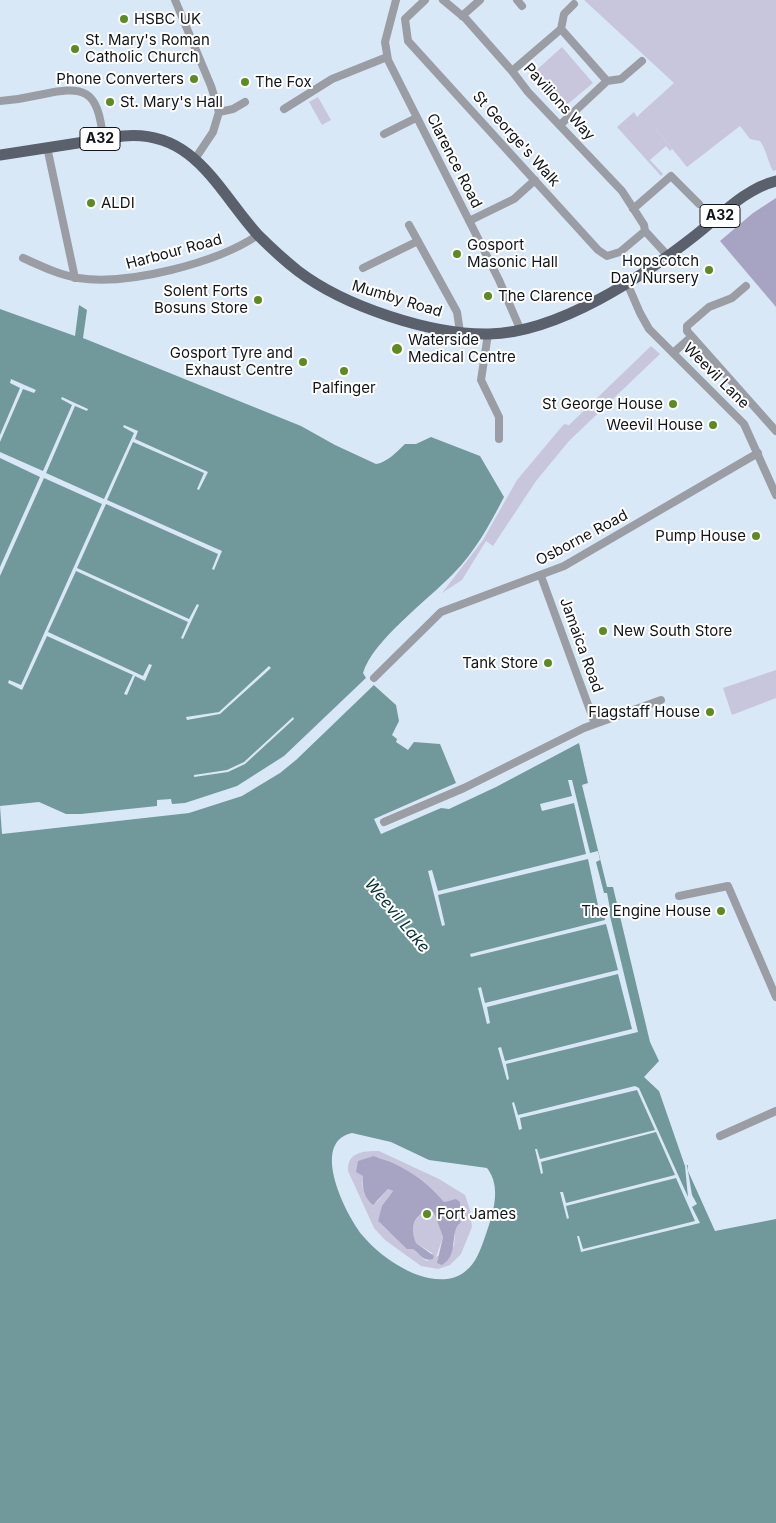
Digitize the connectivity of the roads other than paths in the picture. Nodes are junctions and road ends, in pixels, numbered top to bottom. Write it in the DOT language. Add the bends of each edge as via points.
graph roads {
  1 [pos="175,0"];
  2 [pos="396,0"];
  3 [pos="425,0"];
  4 [pos="443,0"];
  5 [pos="480,0"];
  6 [pos="574,4"];
  7 [pos="462,16"];
  8 [pos="561,29"];
  9 [pos="387,57"];
  10 [pos="642,61"];
  11 [pos="512,70"];
  12 [pos="607,81"];
  13 [pos="0,101"];
  14 [pos="245,102"];
  15 [pos="284,109"];
  16 [pos="219,112"];
  17 [pos="416,118"];
  18 [pos="560,125"];
  19 [pos="384,134"];
  20 [pos="103,139"];
  21 [pos="47,148"];
  22 [pos="0,155"];
  23 [pos="195,159"];
  24 [pos="535,180"];
  25 [pos="776,181"];
  26 [pos="699,204"];
  27 [pos="633,209"];
  28 [pos="469,221"];
  29 [pos="409,225"];
  30 [pos="645,230"];
  31 [pos="258,235"];
  32 [pos="418,241"];
  33 [pos="668,256"];
  34 [pos="23,258"];
  35 [pos="363,268"];
  36 [pos="75,278"];
  37 [pos="628,283"];
  38 [pos="746,286"];
  39 [pos="521,331"];
  40 [pos="460,332"];
  41 [pos="488,334"];
  42 [pos="690,338"];
  43 [pos="674,353"];
  44 [pos="776,431"];
  45 [pos="499,439"];
  46 [pos="758,453"];
  47 [pos="776,495"];
  48 [pos="541,576"];
  49 [pos="374,678"];
  50 [pos="661,700"];
  51 [pos="595,724"];
  52 [pos="384,822"];
  53 [pos="680,896"];
  54 [pos="776,997"];
  55 [pos="776,1111"];
  56 [pos="720,1136"];
  1 -- 16 [label="street"];
  2 -- 9 [label="street, Clarence Road" via="385,42"];
  3 -- 24 [label="street, St George's Walk" via="405,19 410,43"];
  4 -- 7 [label="street, Pavilions Way"];
  5 -- 7 [label="street"];
  6 -- 8 [label="street" via="564,14"];
  7 -- 11 [label="street, Pavilions Way"];
  8 -- 11 [label="street"];
  8 -- 12 [label="street"];
  9 -- 15 [label="street" via="332,80"];
  9 -- 17 [label="street, Clarence Road"];
  10 -- 12 [label="street" via="621,78"];
  11 -- 18 [label="street, Pavilions Way"];
  12 -- 18 [label="street"];
  13 -- 20 [label="street" via="62,90 82,91 92,99"];
  14 -- 16 [label="street"];
  16 -- 23 [label="street" via="212,132"];
  17 -- 19 [label="street"];
  17 -- 28 [label="street, Clarence Road"];
  18 -- 27 [label="street, Pavilions Way" via="625,195"];
  20 -- 21 [label="main road, Mumby Road / A32"];
  20 -- 23 [label="main road, Mumby Road / A32" via="135,134 156,137 178,146"];
  21 -- 22 [label="main road, Mumby Road / A32"];
  21 -- 36 [label="street"];
  23 -- 31 [label="main road, Mumby Road / A32"];
  24 -- 28 [label="street" via="514,199"];
  24 -- 30 [label="street, St George's Walk" via="605,255 620,252"];
  25 -- 33 [label="main road, Mumby Road / A32" via="748,193"];
  26 -- 27 [label="street" via="671,176"];
  27 -- 30 [label="street, Pavilions Way"];
  28 -- 39 [label="street, Clarence Road"];
  29 -- 32 [label="street"];
  30 -- 33 [label="street, Pavilions Way"];
  31 -- 36 [label="street, Harbour Road" via="229,252 138,278 104,281"];
  31 -- 40 [label="main road, Mumby Road / A32" via="298,271 343,299 418,325"];
  32 -- 35 [label="street"];
  32 -- 40 [label="street" via="457,312"];
  33 -- 37 [label="main road, Mumby Road / A32"];
  34 -- 36 [label="street, Harbour Road"];
  37 -- 39 [label="main road, Mumby Road / A32" via="548,322"];
  37 -- 43 [label="street, Weevil Lane" via="645,323"];
  38 -- 42 [label="street" via="732,298 711,305 690,323 686,328"];
  39 -- 41 [label="main road, Mumby Road / A32"];
  40 -- 41 [label="main road, Mumby Road / A32"];
  41 -- 45 [label="street" via="482,382 498,417"];
  42 -- 43 [label="street"];
  42 -- 44 [label="street"];
  43 -- 46 [label="street, Weevil Lane" via="744,424"];
  46 -- 47 [label="street, Weevil Lane"];
  46 -- 48 [label="street, Osborne Road" via="583,556"];
  48 -- 49 [label="street, Osborne Road" via="441,612"];
  48 -- 51 [label="street, Jamaica Road"];
  50 -- 51 [label="street"];
  51 -- 52 [label="street" via="464,788"];
  53 -- 54 [label="street" via="726,885"];
  55 -- 56 [label="street"];
}
